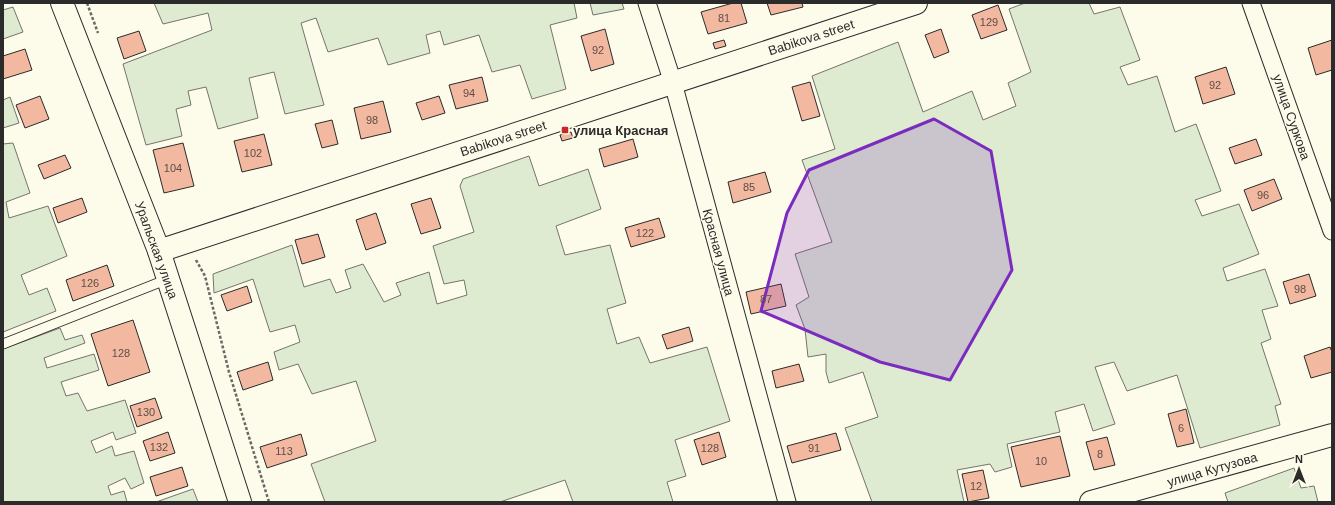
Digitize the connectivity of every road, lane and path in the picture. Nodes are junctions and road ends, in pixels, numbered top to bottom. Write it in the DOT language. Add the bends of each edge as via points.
graph roads {
  1 [pos="62,3"];
  2 [pos="647,3"];
  3 [pos="916,3"];
  4 [pos="1251,3"];
  5 [pos="673,82"];
  6 [pos="1332,231"];
  7 [pos="159,251"];
  8 [pos="168,279"];
  9 [pos="3,344"];
  10 [pos="1332,435"];
  11 [pos="240,502"];
  12 [pos="787,502"];
  13 [pos="1091,502"];
  1 -- 7 [label="main road, Уральская улица"];
  2 -- 5 [label="street, Красная улица"];
  3 -- 5 [label="main road, Babikova street"];
  4 -- 6 [label="street, улица Суркова"];
  5 -- 7 [label="main road, Babikova street"];
  5 -- 12 [label="street, Красная улица"];
  7 -- 8 [label="main road, Уральская улица"];
  8 -- 9 [label="lane"];
  8 -- 11 [label="main road, Уральская улица"];
  10 -- 13 [label="main road, улица Кутузова"];
}
